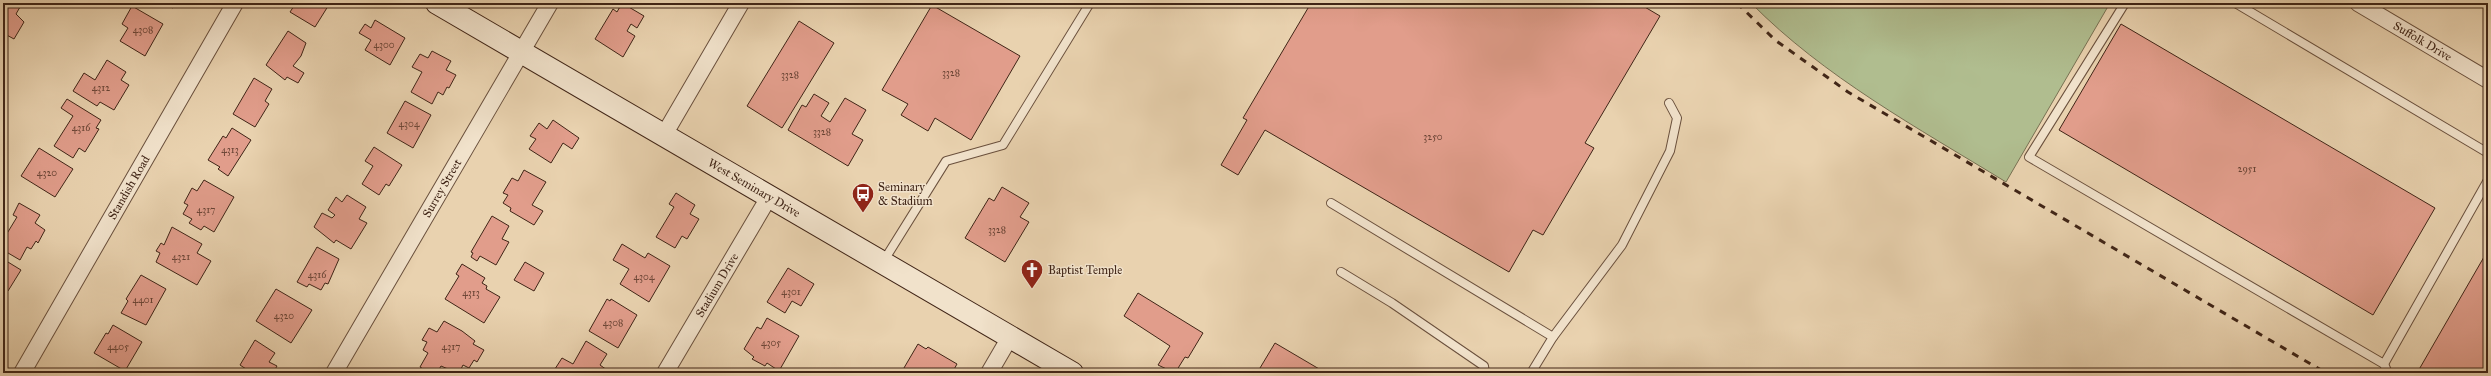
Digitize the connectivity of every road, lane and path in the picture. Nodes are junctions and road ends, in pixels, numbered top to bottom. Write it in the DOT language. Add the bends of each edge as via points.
graph roads {
  1 [pos="235,3"];
  2 [pos="437,3"];
  3 [pos="550,3"];
  4 [pos="741,3"];
  5 [pos="1090,3"];
  6 [pos="2124,3"];
  7 [pos="2236,3"];
  8 [pos="2358,3"];
  9 [pos="521,52"];
  10 [pos="2488,79"];
  11 [pos="1669,103"];
  12 [pos="664,135"];
  13 [pos="2488,152"];
  14 [pos="2488,180"];
  15 [pos="769,197"];
  16 [pos="1331,202"];
  17 [pos="882,263"];
  18 [pos="1341,272"];
  19 [pos="1010,337"];
  20 [pos="1553,337"];
  21 [pos="2384,364"];
  22 [pos="22,373"];
  23 [pos="334,373"];
  24 [pos="665,373"];
  25 [pos="989,373"];
  26 [pos="1072,373"];
  27 [pos="1485,373"];
  28 [pos="1530,373"];
  29 [pos="2388,373"];
  1 -- 22 [label="street, Standish Road"];
  2 -- 9 [label="main road, West Seminary Drive"];
  3 -- 9 [label="street, Surrey Street"];
  4 -- 12 [label="street"];
  5 -- 17 [label="lane" via="1003,145 946,161"];
  6 -- 21 [label="lane" via="2029,157"];
  7 -- 13 [label="lane"];
  8 -- 10 [label="street, Suffolk Drive"];
  9 -- 12 [label="main road, West Seminary Drive"];
  9 -- 23 [label="street, Surrey Street"];
  11 -- 20 [label="lane" via="1676,118 1670,151 1622,245"];
  12 -- 15 [label="main road, West Seminary Drive"];
  14 -- 21 [label="lane"];
  15 -- 17 [label="main road, West Seminary Drive"];
  15 -- 24 [label="street, Stadium Drive"];
  16 -- 20 [label="lane"];
  17 -- 19 [label="main road, West Seminary Drive"];
  18 -- 27 [label="lane" via="1392,303 1484,366"];
  19 -- 25 [label="street"];
  19 -- 26 [label="main road, West Seminary Drive"];
  20 -- 28 [label="lane"];
  21 -- 29 [label="lane"];
}
